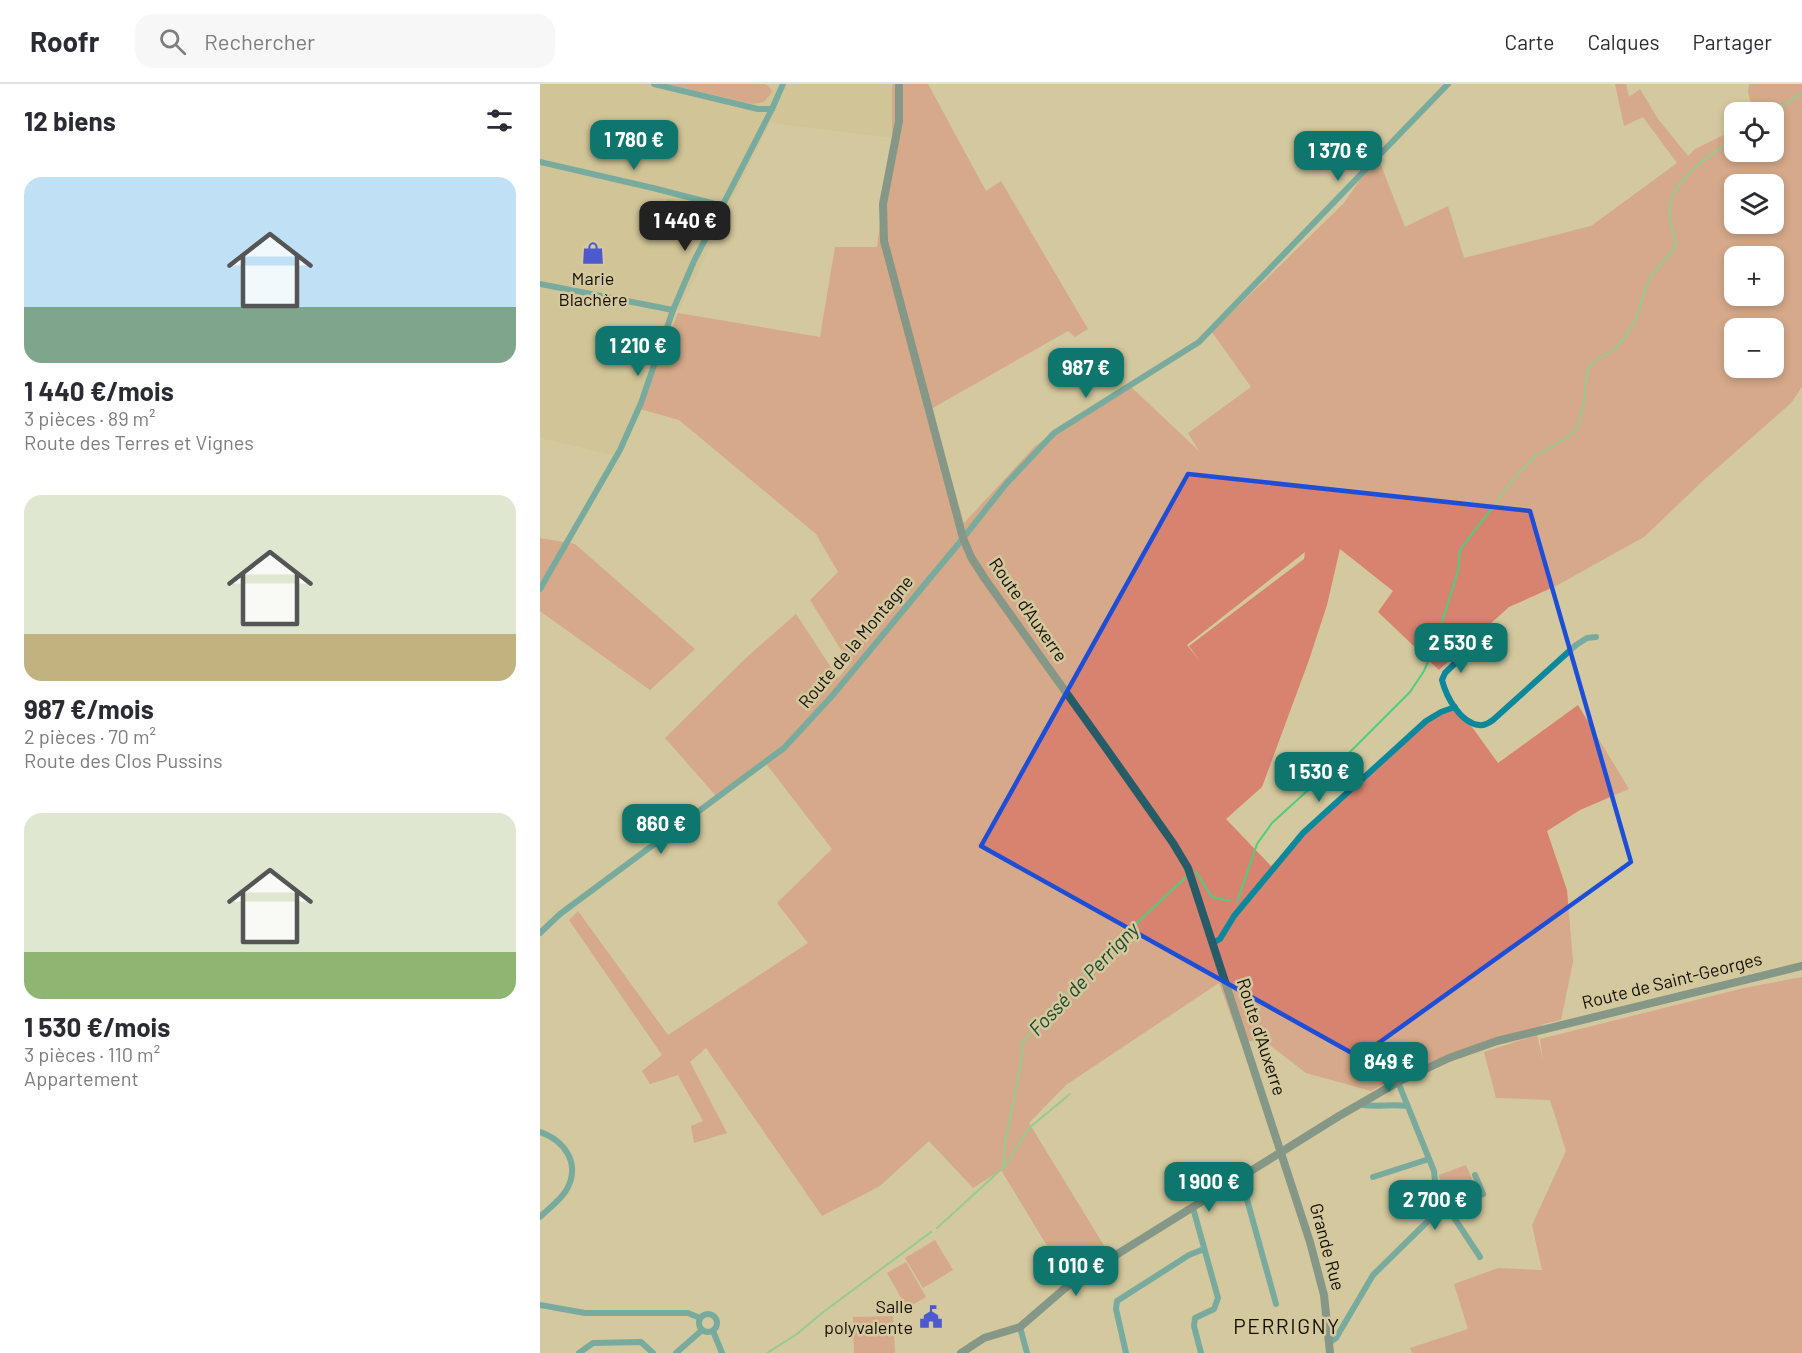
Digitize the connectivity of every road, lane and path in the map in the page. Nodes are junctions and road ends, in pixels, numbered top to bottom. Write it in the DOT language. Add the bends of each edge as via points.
graph roads {
  1 [pos="654,84"];
  2 [pos="783,84"];
  3 [pos="899,84"];
  4 [pos="1448,84"];
  5 [pos="772,110"];
  6 [pos="540,162"];
  7 [pos="723,206"];
  8 [pos="540,284"];
  9 [pos="673,310"];
  10 [pos="963,538"];
  11 [pos="540,589"];
  12 [pos="1596,637"];
  13 [pos="1476,643"];
  14 [pos="1455,707"];
  15 [pos="540,933"];
  16 [pos="1213,943"];
  17 [pos="1802,966"];
  18 [pos="1398,1082"];
  19 [pos="1361,1103"];
  20 [pos="1407,1106"];
  21 [pos="540,1132"];
  22 [pos="1282,1153"];
  23 [pos="1429,1159"];
  24 [pos="1475,1175"];
  25 [pos="1241,1178"];
  26 [pos="1373,1178"];
  27 [pos="1193,1208"];
  28 [pos="1449,1210"];
  29 [pos="1433,1214"];
  30 [pos="540,1217"];
  31 [pos="1204,1249"];
  32 [pos="1480,1257"];
  33 [pos="1276,1304"];
  34 [pos="540,1305"];
  35 [pos="700,1318"];
  36 [pos="1020,1327"];
  37 [pos="701,1330"];
  38 [pos="713,1331"];
  39 [pos="1329,1343"];
  40 [pos="579,1353"];
  41 [pos="653,1353"];
  42 [pos="676,1353"];
  43 [pos="722,1353"];
  44 [pos="961,1353"];
  45 [pos="1027,1353"];
  46 [pos="1126,1353"];
  47 [pos="1201,1353"];
  48 [pos="1330,1353"];
  1 -- 5 [label="street"];
  2 -- 5 [label="street"];
  3 -- 10 [label="street, Route d'Auxerre" via="899,121 882,228"];
  4 -- 10 [label="street, Route de la Montagne" via="1200,342 1054,433"];
  5 -- 7 [label="street"];
  6 -- 7 [label="street"];
  7 -- 9 [label="street"];
  8 -- 9 [label="street"];
  9 -- 11 [label="street" via="646,392 620,450"];
  10 -- 15 [label="street, Route de la Montagne" via="784,748 560,914"];
  10 -- 16 [label="street, Route d'Auxerre" via="985,579 1179,851 1191,874"];
  12 -- 14 [label="street" via="1576,645 1482,726 1461,715"];
  13 -- 14 [label="street" via="1442,680"];
  14 -- 16 [label="street" via="1426,721 1303,833"];
  16 -- 22 [label="street, Route d'Auxerre"];
  17 -- 18 [label="street, Route de Saint-Georges" via="1497,1041"];
  18 -- 19 [label="street, Route de Saint-Georges"];
  18 -- 20 [label="street"];
  19 -- 20 [label="street" via="1372,1107"];
  19 -- 22 [label="street, Route de Saint-Georges"];
  20 -- 23 [label="street"];
  21 -- 30 [label="street" via="556,1138 565,1148 572,1176 567,1189"];
  22 -- 25 [label="street, Route de Saint-Georges"];
  22 -- 39 [label="street, Grande Rue" via="1322,1284"];
  23 -- 26 [label="street"];
  23 -- 29 [label="street" via="1437,1202"];
  24 -- 28 [label="street" via="1483,1194"];
  25 -- 27 [label="street, Route de Saint-Georges"];
  25 -- 33 [label="street"];
  27 -- 31 [label="street"];
  27 -- 36 [label="street, Route de Saint-Georges" via="1071,1283"];
  28 -- 29 [label="street"];
  28 -- 32 [label="street"];
  29 -- 39 [label="street" via="1373,1275 1336,1338"];
  31 -- 46 [label="street" via="1117,1301"];
  31 -- 47 [label="street" via="1217,1303 1214,1309 1196,1318 1194,1326"];
  34 -- 35 [label="street" via="585,1312 688,1313"];
  35 -- 37 [label="street"];
  35 -- 38 [label="street" via="713,1316 717,1324"];
  36 -- 44 [label="street" via="984,1338"];
  36 -- 45 [label="street"];
  37 -- 38 [label="street"];
  37 -- 42 [label="street"];
  38 -- 43 [label="street"];
  39 -- 48 [label="street, Grande Rue"];
  40 -- 41 [label="street" via="593,1343 641,1342"];
}
